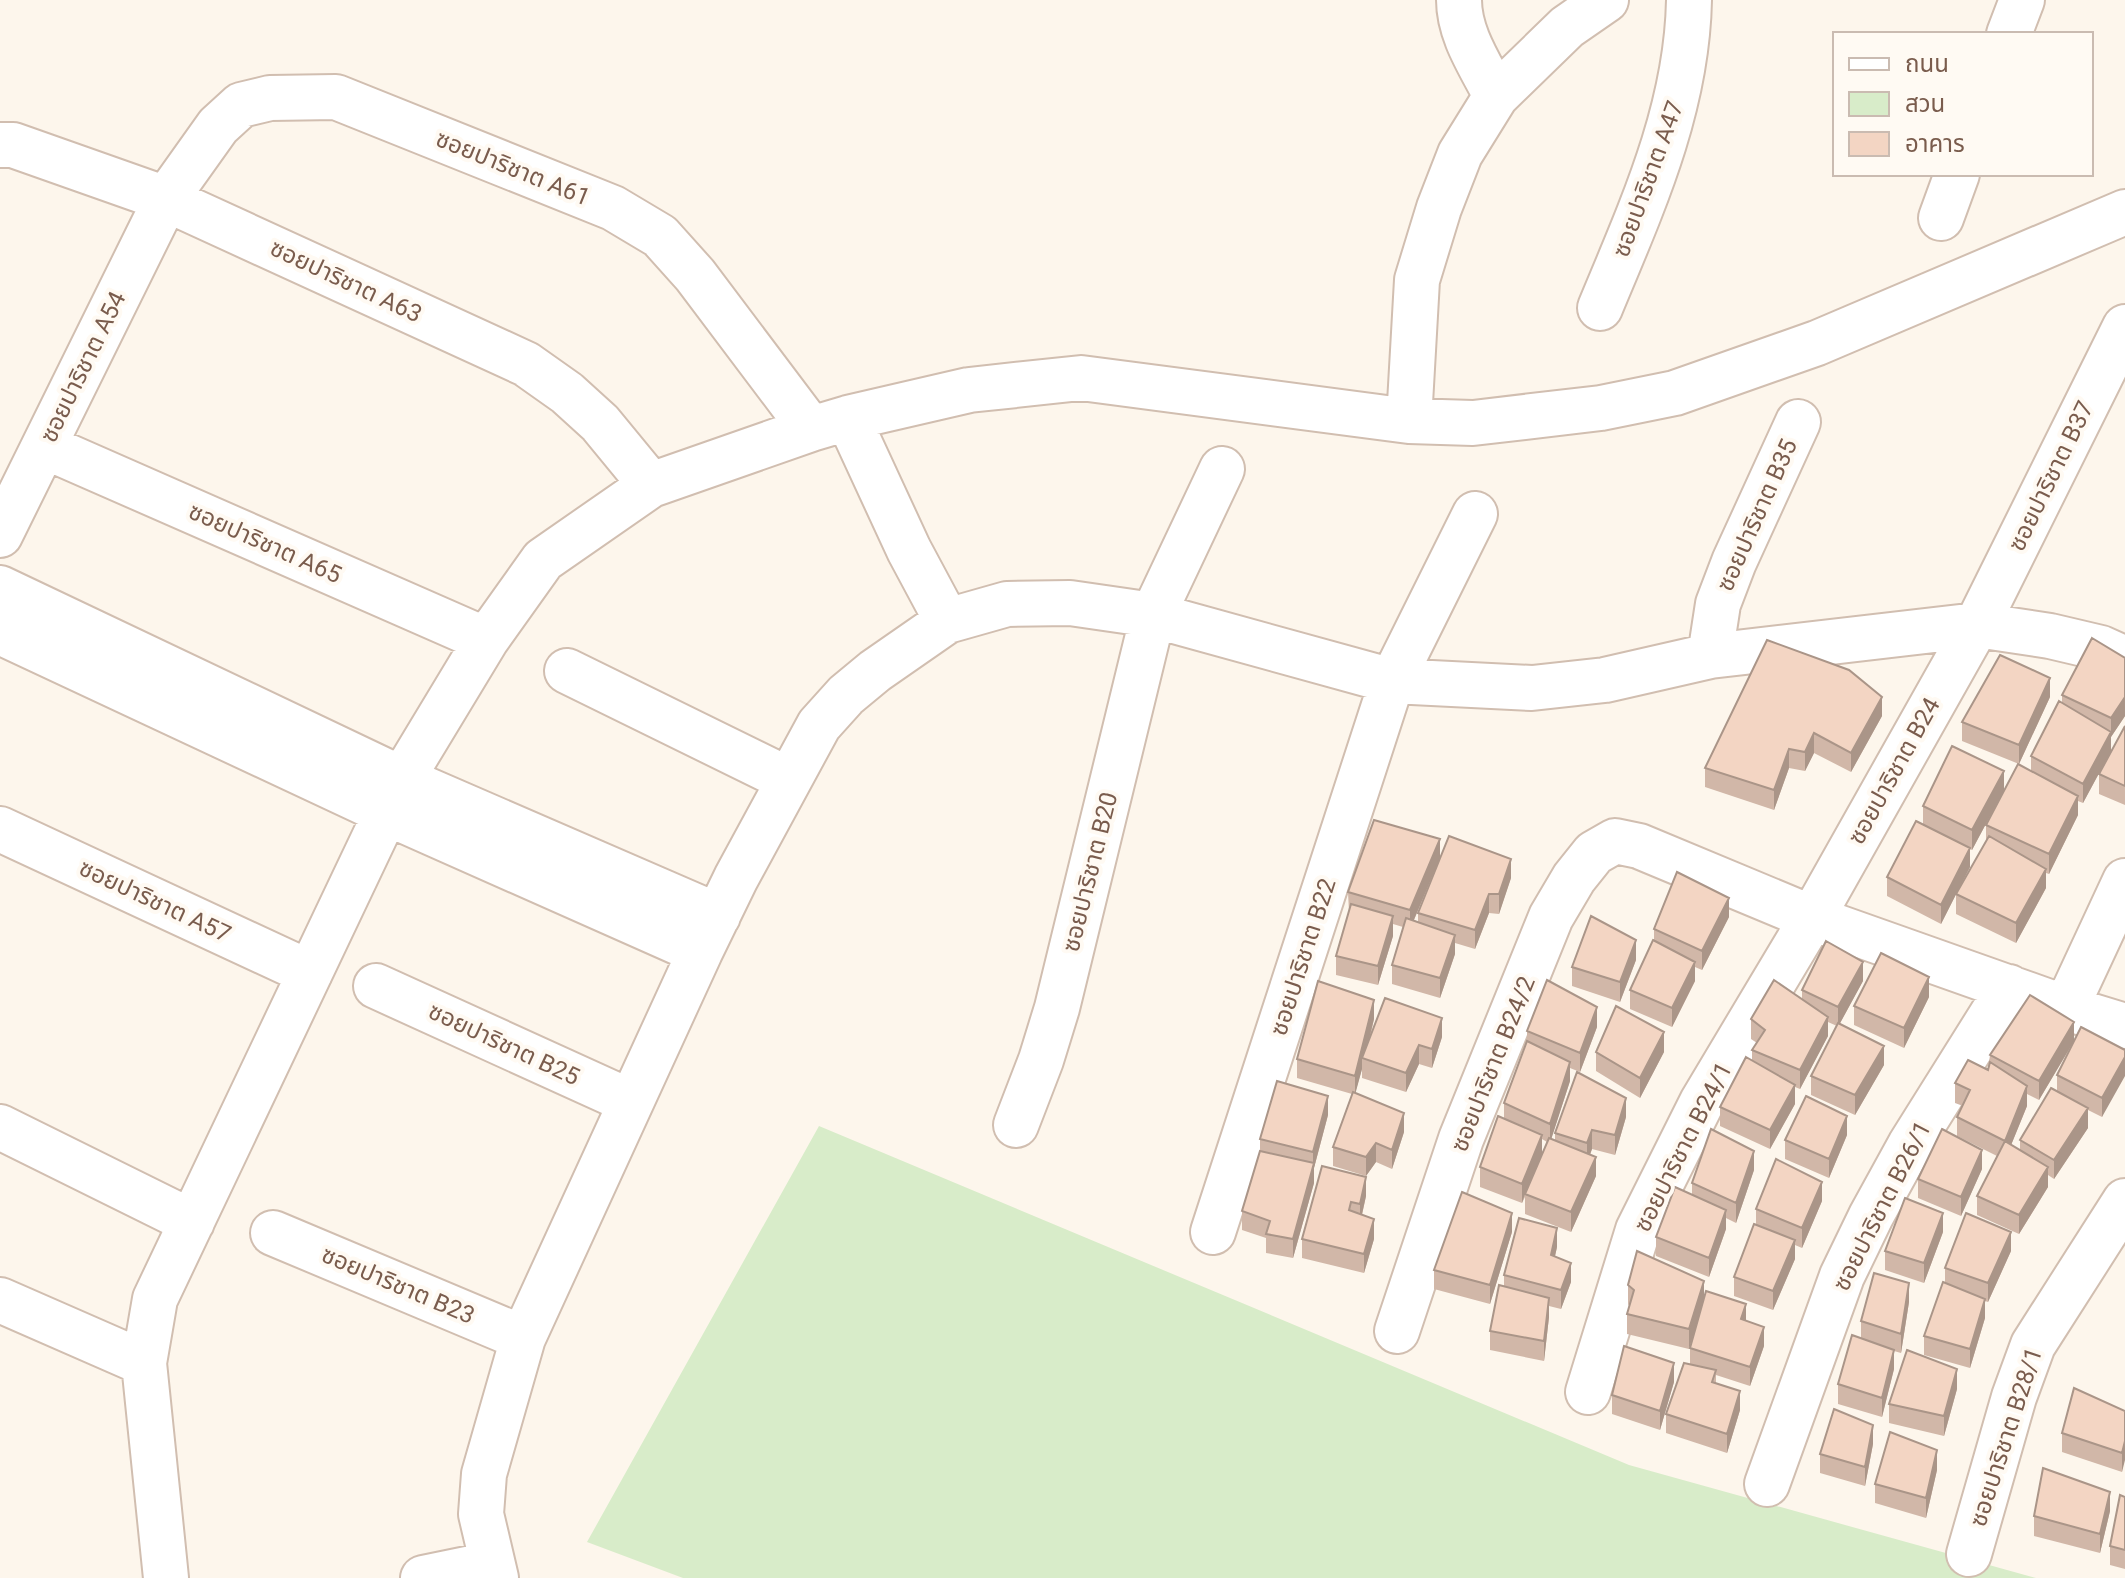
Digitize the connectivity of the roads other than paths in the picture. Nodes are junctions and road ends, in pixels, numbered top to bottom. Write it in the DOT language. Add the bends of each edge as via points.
graph roads {
  1 [pos="1459,0"];
  2 [pos="1606,0"];
  3 [pos="1689,0"];
  4 [pos="2022,0"];
  5 [pos="2010,32"];
  6 [pos="1496,96"];
  7 [pos="0,145"];
  8 [pos="1956,176"];
  9 [pos="166,199"];
  10 [pos="2125,212"];
  11 [pos="1941,218"];
  12 [pos="1600,308"];
  13 [pos="2125,327"];
  14 [pos="1409,421"];
  15 [pos="1798,422"];
  16 [pos="829,423"];
  17 [pos="44,446"];
  18 [pos="1222,469"];
  19 [pos="651,485"];
  20 [pos="1475,514"];
  21 [pos="0,535"];
  22 [pos="0,588"];
  23 [pos="1153,615"];
  24 [pos="947,621"];
  25 [pos="1977,625"];
  26 [pos="0,632"];
  27 [pos="486,640"];
  28 [pos="1710,656"];
  29 [pos="2125,659"];
  30 [pos="567,671"];
  31 [pos="1392,681"];
  32 [pos="789,780"];
  33 [pos="394,796"];
  34 [pos="0,829"];
  35 [pos="2125,881"];
  36 [pos="1812,918"];
  37 [pos="709,934"];
  38 [pos="310,973"];
  39 [pos="376,986"];
  40 [pos="2009,987"];
  41 [pos="2066,1008"];
  42 [pos="2125,1026"];
  43 [pos="631,1102"];
  44 [pos="1016,1125"];
  45 [pos="0,1127"];
  46 [pos="2125,1201"];
  47 [pos="192,1222"];
  48 [pos="1213,1232"];
  49 [pos="273,1233"];
  50 [pos="2,1306"];
  51 [pos="1397,1331"];
  52 [pos="523,1338"];
  53 [pos="144,1363"];
  54 [pos="1588,1392"];
  55 [pos="1767,1484"];
  56 [pos="1969,1554"];
  57 [pos="494,1571"];
  58 [pos="166,1578"];
  59 [pos="423,1578"];
  1 -- 6 [label="street" via="1459,17"];
  2 -- 6 [label="street" via="1567,27"];
  3 -- 12 [label="street, ซอยปาริชาต A47" via="1680,88 1654,177"];
  4 -- 5 [label="street"];
  6 -- 14 [label="street" via="1460,154 1417,280"];
  7 -- 9 [label="street, ซอยปาริชาต A63" via="13,145"];
  8 -- 11 [label="street"];
  9 -- 16 [label="street, ซอยปาริชาต A61" via="218,126 241,105 270,98 336,97 613,208 660,236"];
  9 -- 17 [label="street, ซอยปาริชาต A54"];
  9 -- 19 [label="street, ซอยปาริชาต A63" via="526,364 600,423"];
  10 -- 14 [label="street" via="1817,343 1675,393 1473,423"];
  13 -- 25 [label="street, ซอยปาริชาต B37"];
  14 -- 16 [label="street" via="1081,378 969,390"];
  15 -- 28 [label="street, ซอยปาริชาต B35" via="1718,604"];
  16 -- 19 [label="street"];
  16 -- 24 [label="street, ซอยปาริชาต A61"];
  17 -- 21 [label="street, ซอยปาริชาต A54"];
  17 -- 27 [label="street, ซอยปาริชาต A65"];
  18 -- 23 [label="street, ซอยปาริชาต B20"];
  19 -- 27 [label="street" via="543,560"];
  20 -- 31 [label="street, ซอยปาริชาต B22"];
  22 -- 33 [label="street"];
  23 -- 24 [label="street" via="1070,603 1007,604"];
  23 -- 31 [label="street"];
  23 -- 44 [label="street, ซอยปาริชาต B20" via="1057,1008"];
  24 -- 32 [label="street" via="846,695 819,725"];
  25 -- 28 [label="street"];
  25 -- 29 [label="street" via="2050,636"];
  25 -- 36 [label="street, ซอยปาริชาต B24"];
  26 -- 33 [label="street"];
  27 -- 33 [label="street"];
  28 -- 31 [label="street" via="1605,680 1532,688"];
  30 -- 32 [label="street"];
  31 -- 48 [label="street, ซอยปาริชาต B22"];
  32 -- 37 [label="street"];
  33 -- 37 [label="street"];
  33 -- 38 [label="street"];
  34 -- 38 [label="street, ซอยปาริชาต A57"];
  35 -- 41 [label="street"];
  36 -- 40 [label="street"];
  36 -- 51 [label="street, ซอยปาริชาต B24/2" via="1639,846 1615,841 1594,853 1551,917 1461,1139"];
  36 -- 54 [label="street, ซอยปาริชาต B24/1" via="1702,1102 1638,1230"];
  37 -- 43 [label="street"];
  38 -- 47 [label="street"];
  39 -- 43 [label="street, ซอยปาริชาต B25"];
  40 -- 41 [label="street"];
  40 -- 55 [label="street, ซอยปาริชาต B26/1" via="1910,1145 1847,1264"];
  41 -- 42 [label="street"];
  43 -- 52 [label="street"];
  45 -- 47 [label="street"];
  46 -- 56 [label="street, ซอยปาริชาต B28/1" via="2033,1345"];
  47 -- 53 [label="street" via="155,1299"];
  49 -- 52 [label="street, ซอยปาริชาต B23"];
  50 -- 53 [label="street"];
  52 -- 57 [label="street" via="484,1474 481,1514"];
  53 -- 58 [label="street"];
  57 -- 59 [label="street"];
}
